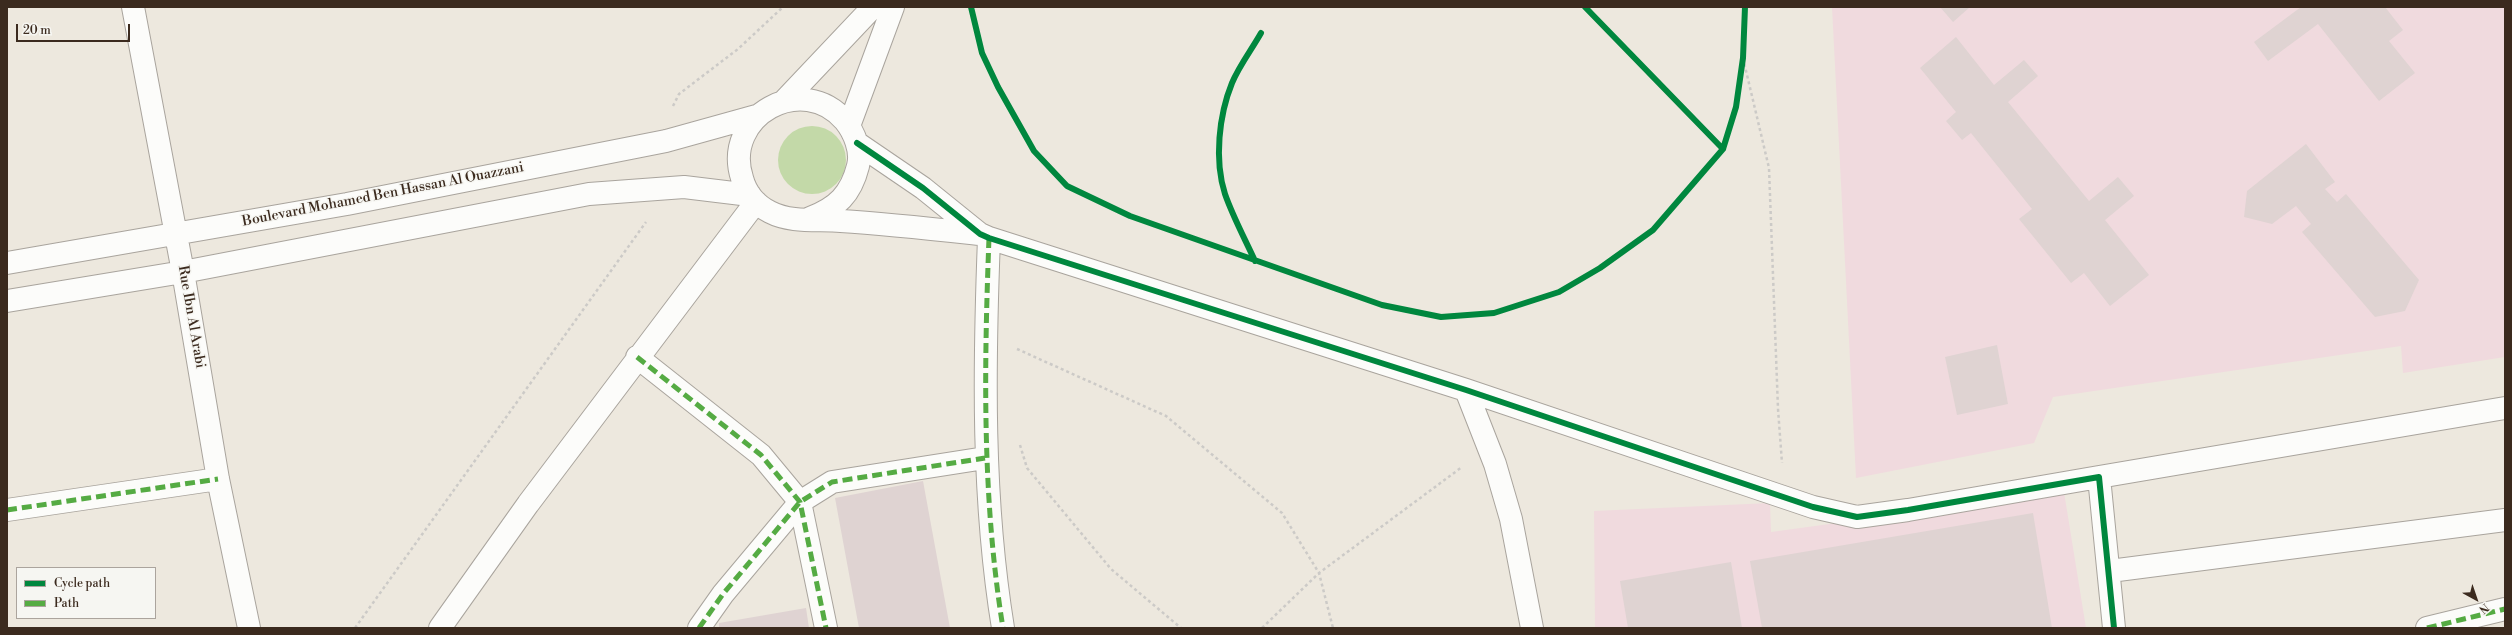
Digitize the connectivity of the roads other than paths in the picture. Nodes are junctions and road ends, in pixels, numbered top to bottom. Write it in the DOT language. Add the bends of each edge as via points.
graph roads {
  1 [pos="133,7"];
  2 [pos="873,7"];
  3 [pos="893,7"];
  4 [pos="784,101"];
  5 [pos="756,116"];
  6 [pos="853,135"];
  7 [pos="753,198"];
  8 [pos="810,218"];
  9 [pos="176,232"];
  10 [pos="984,236"];
  11 [pos="7,263"];
  12 [pos="183,272"];
  13 [pos="7,301"];
  14 [pos="637,357"];
  15 [pos="1466,390"];
  16 [pos="2505,408"];
  17 [pos="985,458"];
  18 [pos="2099,476"];
  19 [pos="218,479"];
  20 [pos="800,502"];
  21 [pos="7,510"];
  22 [pos="2505,520"];
  23 [pos="2110,571"];
  24 [pos="2505,609"];
  25 [pos="248,628"];
  26 [pos="440,628"];
  27 [pos="699,628"];
  28 [pos="826,628"];
  29 [pos="1003,628"];
  30 [pos="1532,628"];
  31 [pos="2114,628"];
  32 [pos="2427,628"];
  1 -- 9 [label="street, Rue Ibn Al Arabi"];
  2 -- 4 [label="street"];
  3 -- 6 [label="street"];
  4 -- 5 [label="street"];
  4 -- 6 [label="street" via="808,100 820,103 832,109"];
  5 -- 7 [label="street" via="747,128 738,155 739,169"];
  5 -- 9 [label="street, Boulevard Mohamed Ben Hassan Al Ouazzani" via="666,141 347,204"];
  6 -- 8 [label="street" via="859,163 854,182 844,199 829,211"];
  6 -- 10 [label="street"];
  7 -- 8 [label="street" via="775,215"];
  7 -- 12 [label="street" via="684,187 589,194"];
  7 -- 14 [label="street"];
  8 -- 10 [label="street"];
  9 -- 11 [label="street, Boulevard Mohamed Ben Hassan Al Ouazzani"];
  9 -- 12 [label="street, Rue Ibn Al Arabi"];
  10 -- 15 [label="street"];
  10 -- 17 [label="street"];
  12 -- 13 [label="street"];
  12 -- 19 [label="street, Rue Ibn Al Arabi"];
  14 -- 20 [label="street" via="761,455"];
  14 -- 26 [label="street"];
  15 -- 18 [label="street" via="1785,499 1857,517"];
  15 -- 30 [label="street" via="1489,448 1511,519"];
  16 -- 18 [label="street"];
  17 -- 20 [label="street" via="832,482"];
  17 -- 29 [label="street"];
  18 -- 23 [label="street"];
  19 -- 21 [label="street"];
  19 -- 25 [label="street, Rue Ibn Al Arabi"];
  20 -- 27 [label="street" via="723,594"];
  20 -- 28 [label="street"];
  22 -- 23 [label="street"];
  23 -- 31 [label="street"];
  24 -- 32 [label="street"];
}
